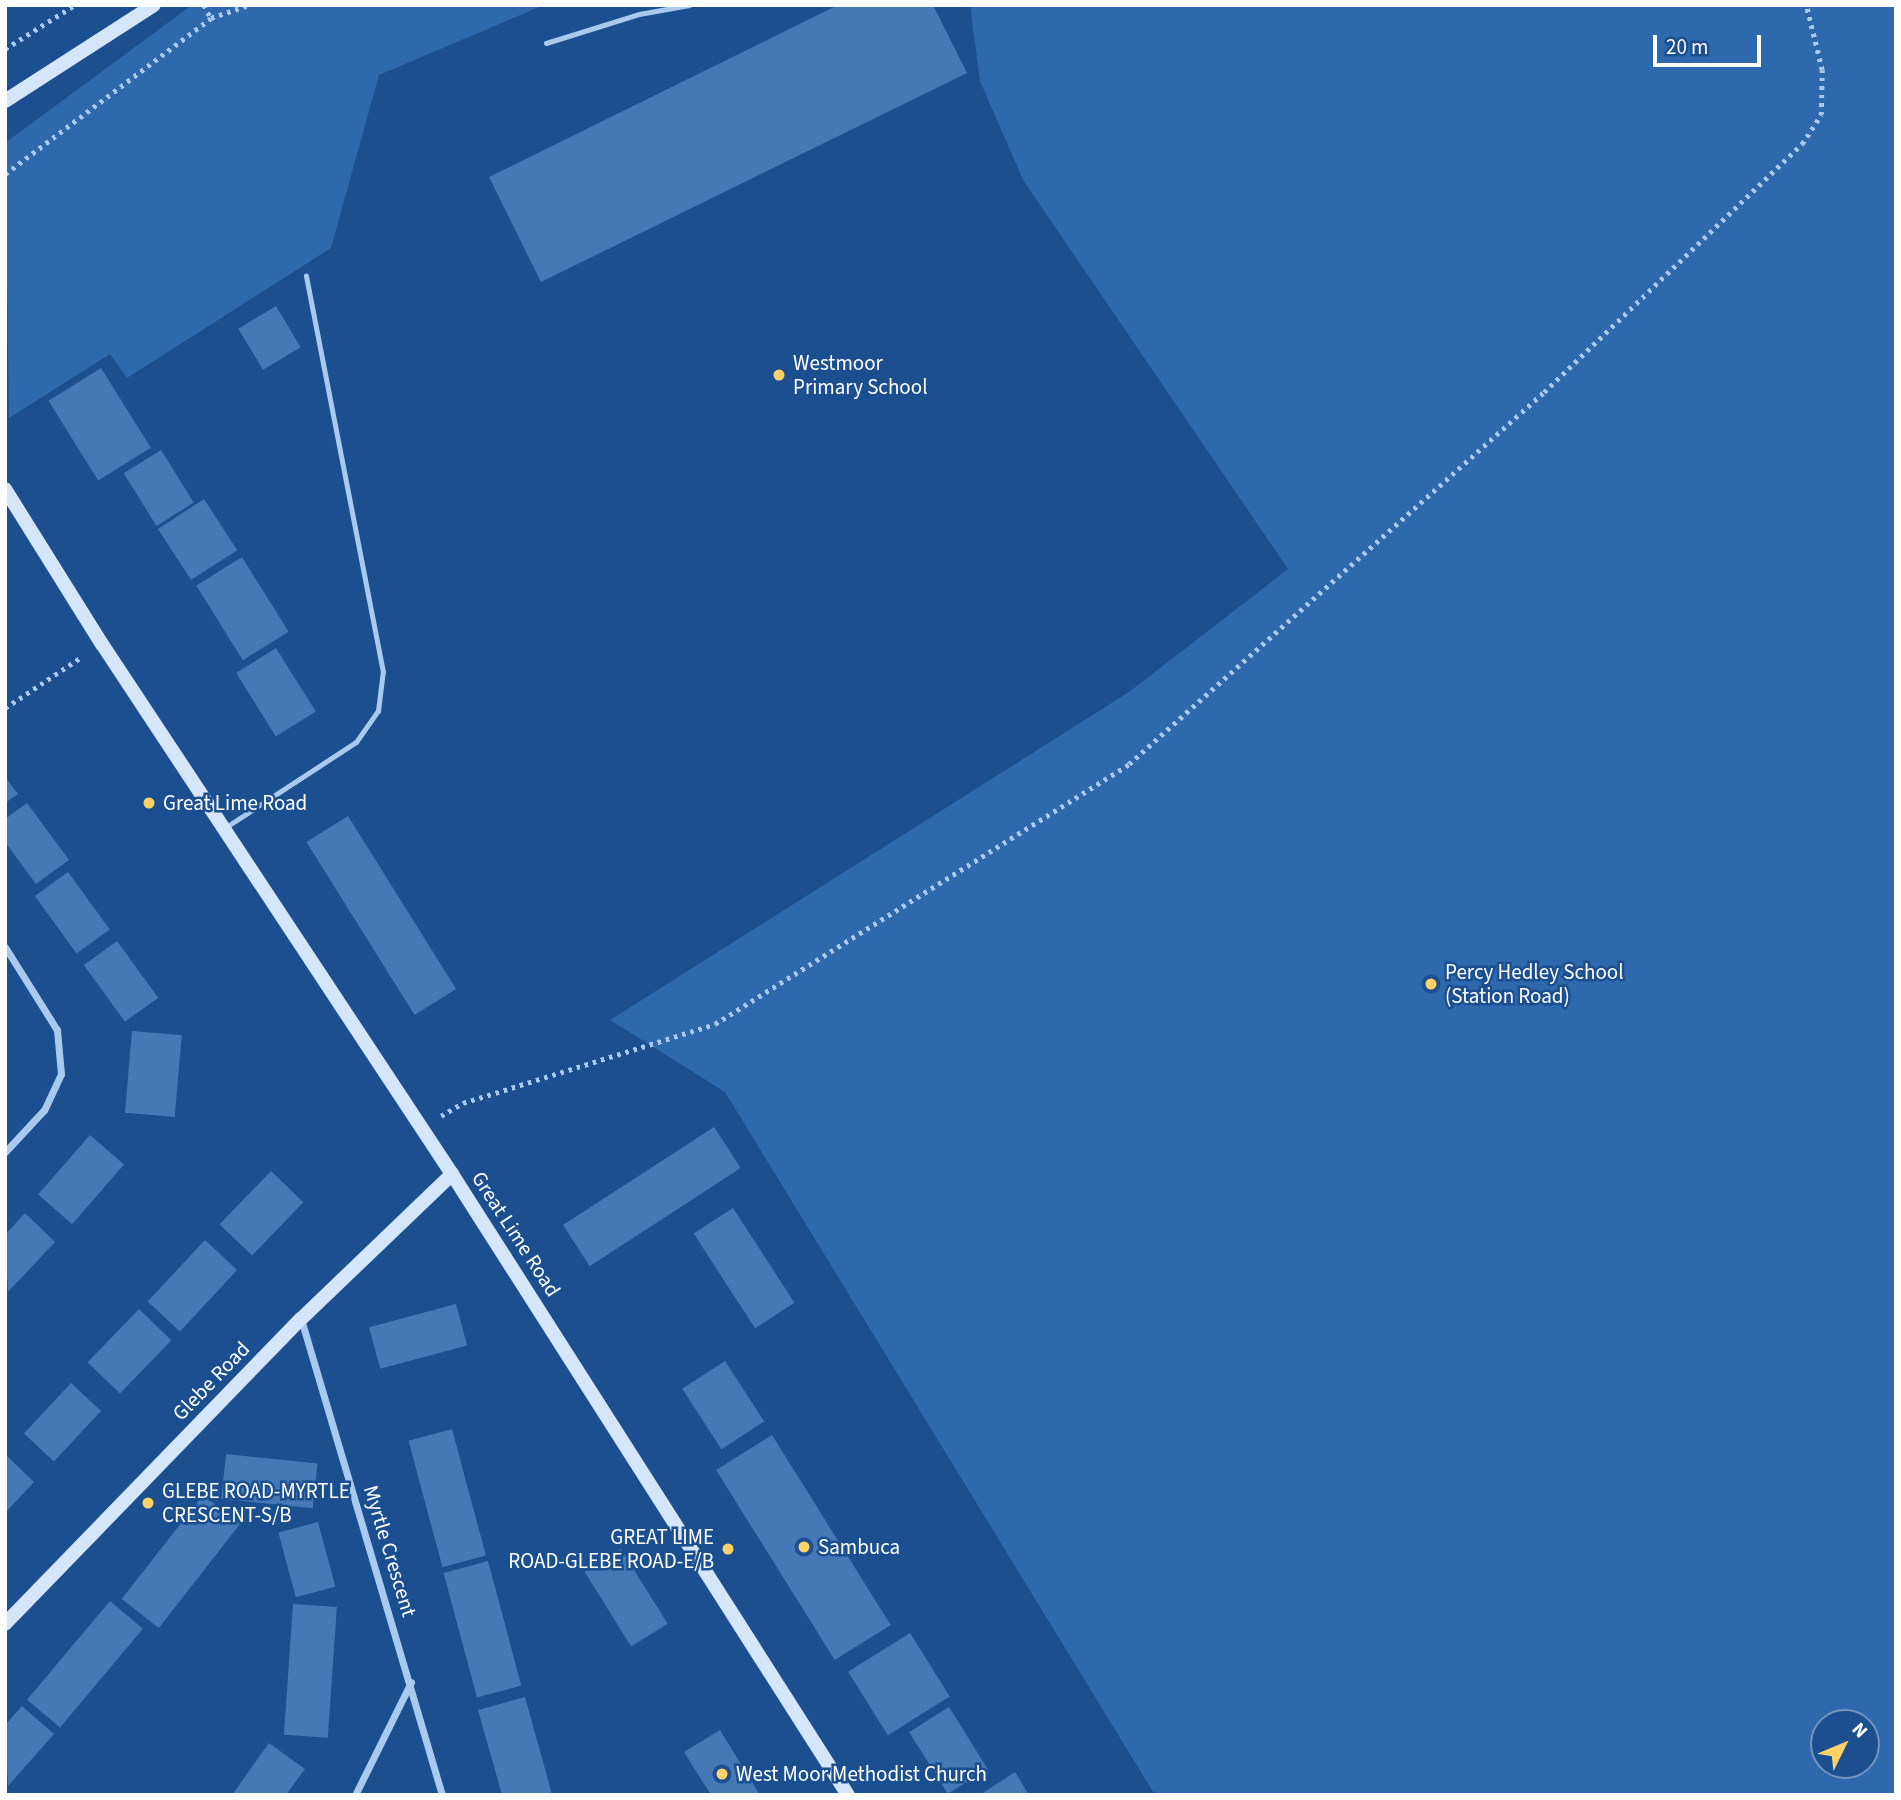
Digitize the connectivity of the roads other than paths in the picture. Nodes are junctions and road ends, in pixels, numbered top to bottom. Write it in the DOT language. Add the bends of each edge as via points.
graph roads {
  1 [pos="154,5"];
  2 [pos="689,5"];
  3 [pos="546,43"];
  4 [pos="5,101"];
  5 [pos="306,275"];
  6 [pos="5,489"];
  7 [pos="224,828"];
  8 [pos="5,947"];
  9 [pos="5,1152"];
  10 [pos="452,1174"];
  11 [pos="301,1318"];
  12 [pos="5,1624"];
  13 [pos="411,1682"];
  14 [pos="355,1795"];
  15 [pos="442,1795"];
  16 [pos="848,1795"];
  1 -- 4 [label="main road"];
  2 -- 3 [label="lane" via="639,14"];
  5 -- 7 [label="lane" via="383,671 379,711 356,742"];
  6 -- 7 [label="main road, Great Lime Road"];
  7 -- 10 [label="main road, Great Lime Road"];
  8 -- 9 [label="street" via="57,1030 61,1074 44,1110"];
  10 -- 11 [label="main road, Glebe Road"];
  10 -- 16 [label="main road, Great Lime Road"];
  11 -- 12 [label="main road, Glebe Road"];
  11 -- 13 [label="street, Myrtle Crescent"];
  13 -- 14 [label="street"];
  13 -- 15 [label="street, Myrtle Crescent"];
}
